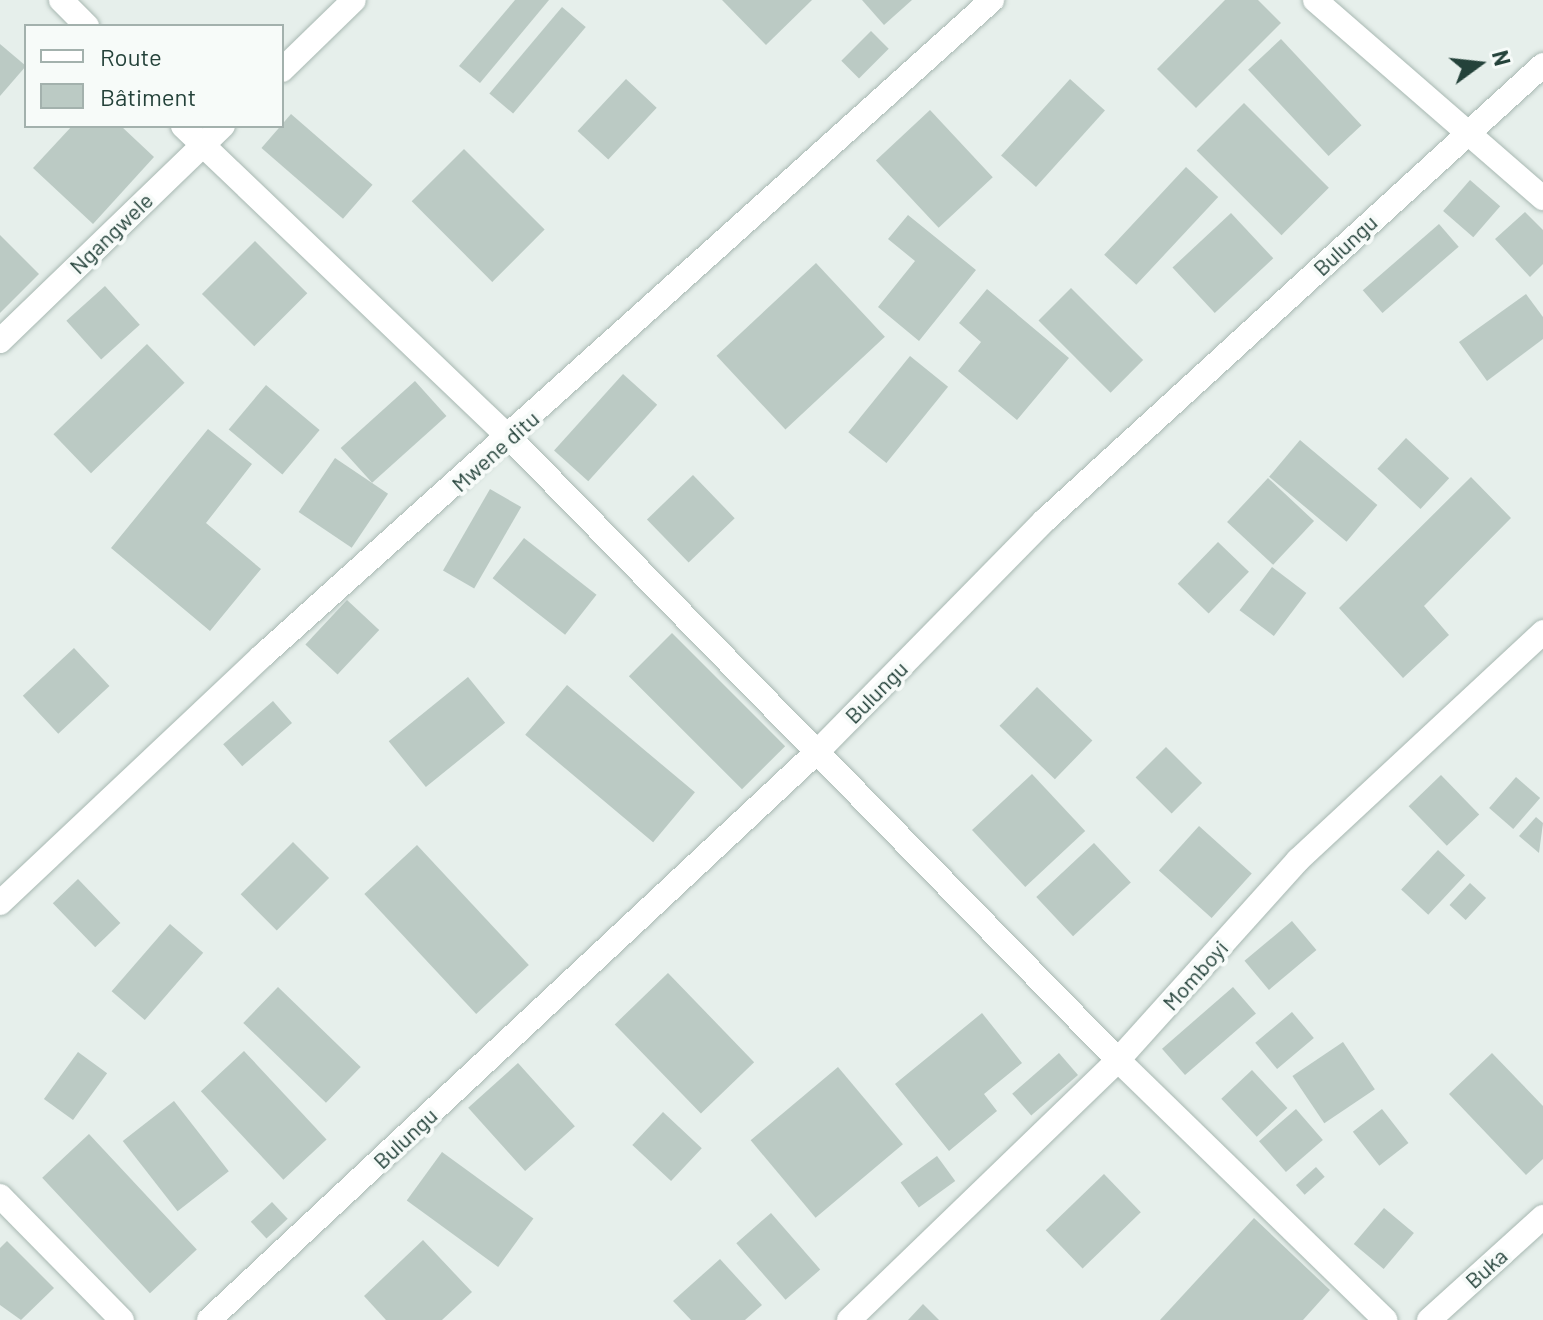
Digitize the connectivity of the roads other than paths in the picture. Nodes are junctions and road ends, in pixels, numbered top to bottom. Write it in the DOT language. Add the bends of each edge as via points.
graph roads {
  1 [pos="61,0"];
  2 [pos="354,0"];
  3 [pos="992,0"];
  4 [pos="1315,0"];
  5 [pos="85,24"];
  6 [pos="1543,65"];
  7 [pos="284,68"];
  8 [pos="185,128"];
  9 [pos="221,128"];
  10 [pos="1469,130"];
  11 [pos="203,146"];
  12 [pos="1543,198"];
  13 [pos="0,341"];
  14 [pos="510,438"];
  15 [pos="1543,632"];
  16 [pos="820,749"];
  17 [pos="0,903"];
  18 [pos="1118,1060"];
  19 [pos="0,1196"];
  20 [pos="1543,1217"];
  21 [pos="122,1320"];
  22 [pos="209,1320"];
  23 [pos="849,1320"];
  24 [pos="1385,1320"];
  25 [pos="1429,1320"];
  1 -- 5 [label="street"];
  2 -- 7 [label="street"];
  3 -- 14 [label="street, Mwene ditu"];
  4 -- 10 [label="street"];
  6 -- 10 [label="street, Bulungu"];
  8 -- 11 [label="street"];
  9 -- 11 [label="street, Ngangwele"];
  10 -- 12 [label="street"];
  10 -- 16 [label="street, Bulungu" via="1044,521"];
  11 -- 13 [label="street, Ngangwele"];
  11 -- 14 [label="street"];
  14 -- 16 [label="street"];
  14 -- 17 [label="street, Mwene ditu" via="109,795"];
  15 -- 18 [label="street, Momboyi" via="1298,860"];
  16 -- 18 [label="street"];
  16 -- 22 [label="street, Bulungu"];
  18 -- 23 [label="street, Momboyi"];
  18 -- 24 [label="street"];
  19 -- 21 [label="street"];
  20 -- 25 [label="street, Buka"];
}
